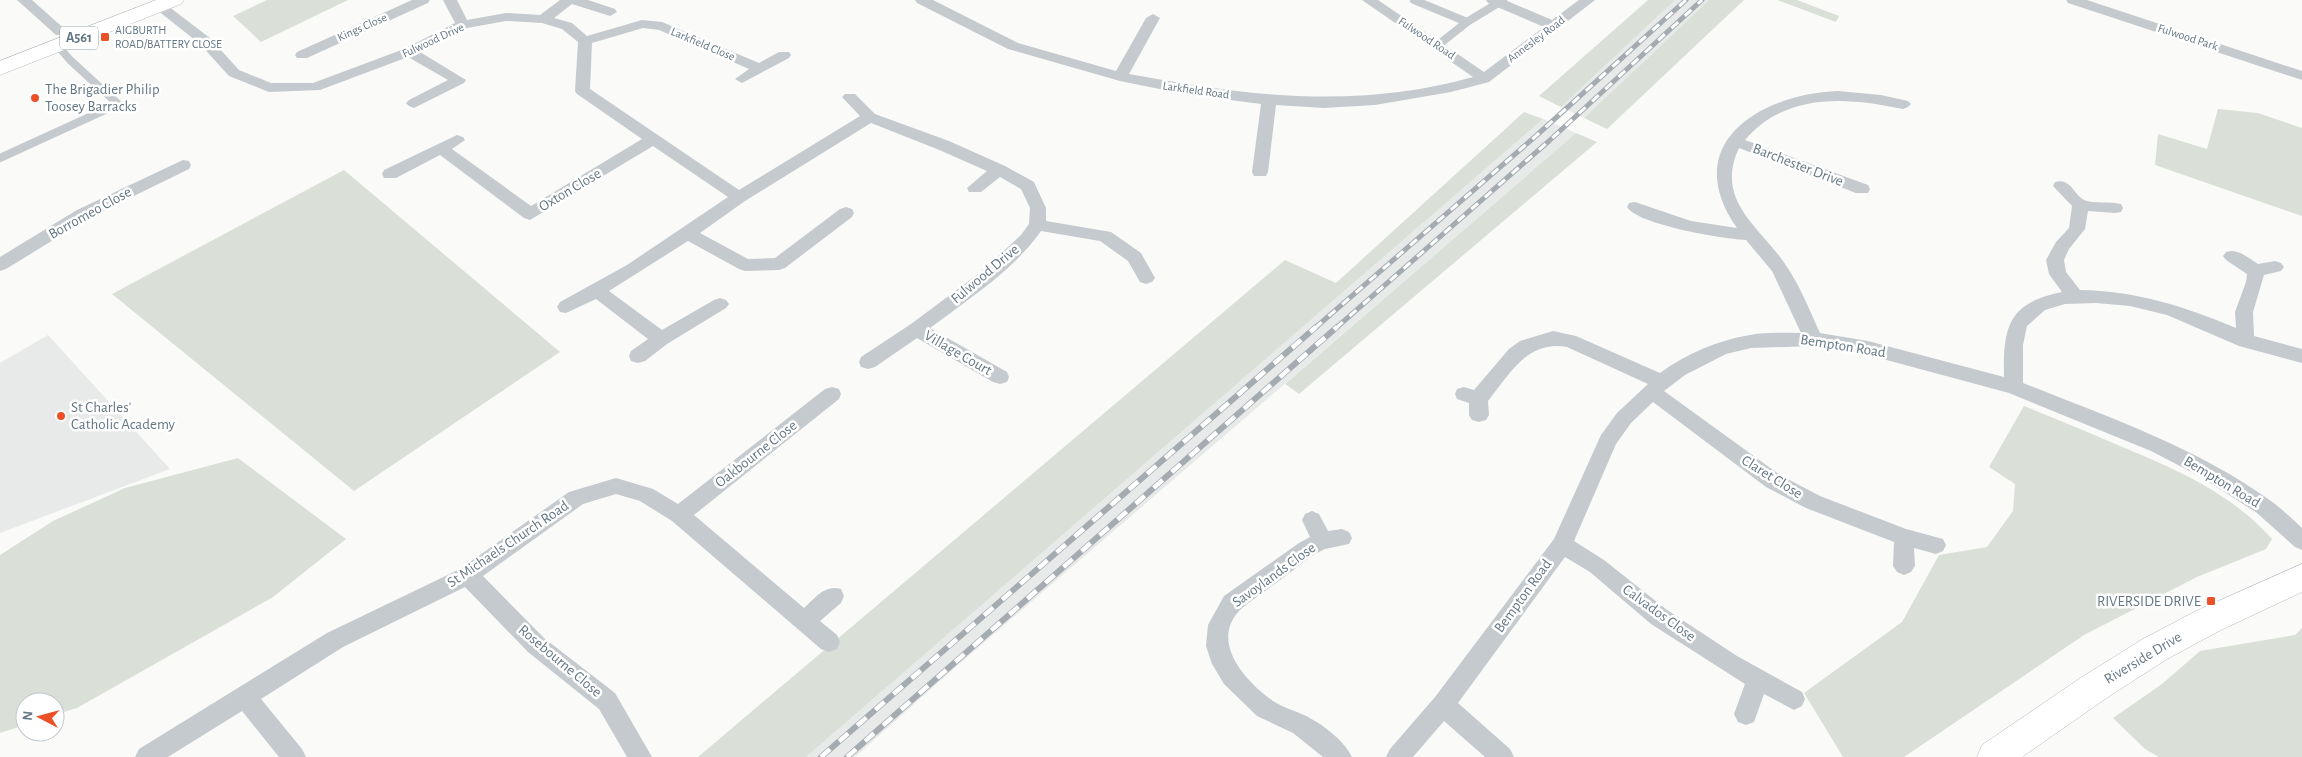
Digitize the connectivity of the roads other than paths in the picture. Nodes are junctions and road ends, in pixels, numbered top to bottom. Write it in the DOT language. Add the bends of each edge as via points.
graph roads {
  1 [pos="24,0"];
  2 [pos="423,0"];
  3 [pos="450,0"];
  4 [pos="569,0"];
  5 [pos="574,0"];
  6 [pos="922,0"];
  7 [pos="1369,0"];
  8 [pos="1414,0"];
  9 [pos="1588,0"];
  10 [pos="2073,0"];
  11 [pos="1498,1"];
  12 [pos="158,2"];
  13 [pos="610,12"];
  14 [pos="1154,18"];
  15 [pos="543,19"];
  16 [pos="1467,22"];
  17 [pos="463,25"];
  18 [pos="1554,26"];
  19 [pos="60,39"];
  20 [pos="586,41"];
  21 [pos="1438,45"];
  22 [pos="409,52"];
  23 [pos="302,55"];
  24 [pos="784,55"];
  25 [pos="0,57"];
  26 [pos="0,69"];
  27 [pos="761,69"];
  28 [pos="2302,76"];
  29 [pos="1120,77"];
  30 [pos="1484,79"];
  31 [pos="742,80"];
  32 [pos="850,97"];
  33 [pos="1269,100"];
  34 [pos="414,103"];
  35 [pos="1908,105"];
  36 [pos="870,117"];
  37 [pos="457,140"];
  38 [pos="652,140"];
  39 [pos="1734,141"];
  40 [pos="442,149"];
  41 [pos="0,158"];
  42 [pos="182,165"];
  43 [pos="999,170"];
  44 [pos="1260,172"];
  45 [pos="390,174"];
  46 [pos="2061,186"];
  47 [pos="975,188"];
  48 [pos="1868,191"];
  49 [pos="740,197"];
  50 [pos="2080,205"];
  51 [pos="1635,207"];
  52 [pos="2115,208"];
  53 [pos="846,213"];
  54 [pos="1037,225"];
  55 [pos="688,234"];
  56 [pos="1749,234"];
  57 [pos="2232,256"];
  58 [pos="0,265"];
  59 [pos="2275,267"];
  60 [pos="2256,271"];
  61 [pos="1146,278"];
  62 [pos="597,291"];
  63 [pos="2076,297"];
  64 [pos="720,304"];
  65 [pos="566,307"];
  66 [pos="917,329"];
  67 [pos="1813,338"];
  68 [pos="661,339"];
  69 [pos="2245,341"];
  70 [pos="638,356"];
  71 [pos="2302,356"];
  72 [pos="868,362"];
  73 [pos="1000,376"];
  74 [pos="1657,387"];
  75 [pos="2014,387"];
  76 [pos="832,394"];
  77 [pos="1474,403"];
  78 [pos="679,515"];
  79 [pos="1312,520"];
  80 [pos="1904,538"];
  81 [pos="2302,540"];
  82 [pos="1562,544"];
  83 [pos="1936,545"];
  84 [pos="1904,566"];
  85 [pos="468,575"];
  86 [pos="2302,577"];
  87 [pos="833,596"];
  88 [pos="804,622"];
  89 [pos="829,642"];
  90 [pos="1758,679"];
  91 [pos="245,697"];
  92 [pos="1794,699"];
  93 [pos="1443,704"];
  94 [pos="1746,714"];
  95 [pos="152,756"];
  96 [pos="294,757"];
  97 [pos="639,757"];
  98 [pos="1340,757"];
  99 [pos="1398,757"];
  100 [pos="1502,757"];
  101 [pos="1994,757"];
  1 -- 19 [label="street"];
  2 -- 23 [label="street, Kings Close"];
  3 -- 17 [label="street"];
  4 -- 15 [label="street"];
  5 -- 13 [label="street"];
  6 -- 29 [label="street, Larkfield Road" via="1013,46"];
  7 -- 21 [label="street, Fulwood Road"];
  8 -- 16 [label="lane"];
  9 -- 18 [label="street, Annesley Road"];
  10 -- 28 [label="street, Fulwood Park"];
  11 -- 16 [label="lane"];
  11 -- 18 [label="street"];
  12 -- 19 [label="main road, A561"];
  12 -- 22 [label="street, Fulwood Drive" via="205,40 234,73 269,88 314,87"];
  14 -- 29 [label="street"];
  15 -- 17 [label="street, Fulwood Drive" via="506,17"];
  15 -- 20 [label="street, Fulwood Drive" via="567,26"];
  16 -- 21 [label="lane"];
  17 -- 22 [label="street, Fulwood Drive"];
  18 -- 30 [label="street, Annesley Road"];
  19 -- 25 [label="main road, A561"];
  19 -- 26 [label="main road, A561"];
  19 -- 41 [label="lane" via="70,60 118,104"];
  20 -- 27 [label="street, Larkfield Close" via="642,24 662,26"];
  20 -- 38 [label="street" via="582,91"];
  21 -- 30 [label="street, Fulwood Road"];
  22 -- 34 [label="street" via="459,80"];
  24 -- 27 [label="street, Larkfield Close"];
  27 -- 31 [label="street, Larkfield Close"];
  29 -- 33 [label="street, Larkfield Road"];
  30 -- 33 [label="street, Larkfield Road" via="1451,88 1375,100 1324,103"];
  32 -- 36 [label="street"];
  33 -- 44 [label="street"];
  35 -- 39 [label="street, Barchester Drive" via="1842,95 1789,101 1753,121"];
  36 -- 43 [label="street"];
  36 -- 49 [label="street"];
  37 -- 40 [label="street"];
  38 -- 40 [label="street, Oxton Close" via="530,214"];
  38 -- 49 [label="street"];
  39 -- 48 [label="street, Barchester Drive"];
  39 -- 56 [label="street, Barchester Drive" via="1726,159 1726,193"];
  40 -- 45 [label="street"];
  42 -- 58 [label="street, Borromeo Close" via="83,214"];
  43 -- 47 [label="street"];
  43 -- 54 [label="street" via="1028,186 1038,208"];
  46 -- 50 [label="street"];
  49 -- 55 [label="street"];
  50 -- 52 [label="street"];
  50 -- 63 [label="street" via="2077,230 2062,246 2055,260 2058,274"];
  51 -- 56 [label="street" via="1708,230"];
  53 -- 55 [label="street" via="779,264 745,265"];
  54 -- 61 [label="street" via="1105,236 1135,257"];
  54 -- 66 [label="street, Fulwood Drive" via="1027,239 988,275"];
  55 -- 62 [label="street"];
  56 -- 67 [label="street, Barchester Drive" via="1778,268"];
  57 -- 60 [label="street"];
  59 -- 60 [label="street"];
  60 -- 69 [label="street" via="2244,312"];
  62 -- 65 [label="street"];
  62 -- 68 [label="street"];
  63 -- 69 [label="street" via="2121,299 2173,310"];
  63 -- 75 [label="street" via="2038,306 2018,324"];
  64 -- 68 [label="street"];
  66 -- 72 [label="street, Fulwood Drive"];
  66 -- 73 [label="street, Village Court"];
  67 -- 74 [label="street, Bempton Road" via="1751,341 1721,348 1695,360"];
  67 -- 75 [label="street, Bempton Road" via="1920,360"];
  68 -- 70 [label="street"];
  69 -- 71 [label="street"];
  74 -- 77 [label="street, Claret Close" via="1570,341 1553,338 1521,350"];
  74 -- 80 [label="street, Claret Close" via="1774,481 1813,502"];
  74 -- 82 [label="street, Bempton Road" via="1624,418 1608,440"];
  75 -- 81 [label="street, Bempton Road" via="2158,446 2208,471 2264,508"];
  76 -- 78 [label="street, Oakbourne Close"];
  78 -- 85 [label="street, St Michaels Church Road" via="646,495 616,486 576,498"];
  78 -- 88 [label="street, St Michaels Church Road"];
  79 -- 98 [label="street, Savoylands Close" via="1332,539 1306,548 1232,604 1223,614 1216,639 1221,663 1246,692 1269,711 1305,728"];
  80 -- 83 [label="street, Claret Close"];
  80 -- 84 [label="street"];
  82 -- 90 [label="street, Calvados Close" via="1598,566 1659,617"];
  82 -- 93 [label="street, Bempton Road"];
  85 -- 91 [label="street, St Michaels Church Road" via="334,640"];
  85 -- 97 [label="street, Rosebourne Close" via="536,645 607,701"];
  86 -- 101 [label="main road, Riverside Drive" via="2156,648 2065,706"];
  87 -- 88 [label="street"];
  88 -- 89 [label="street, St Michaels Church Road"];
  90 -- 92 [label="street, Calvados Close"];
  90 -- 94 [label="street"];
  91 -- 95 [label="street, St Michaels Church Road"];
  91 -- 96 [label="street"];
  93 -- 99 [label="street, Bempton Road"];
  93 -- 100 [label="street"];
}
